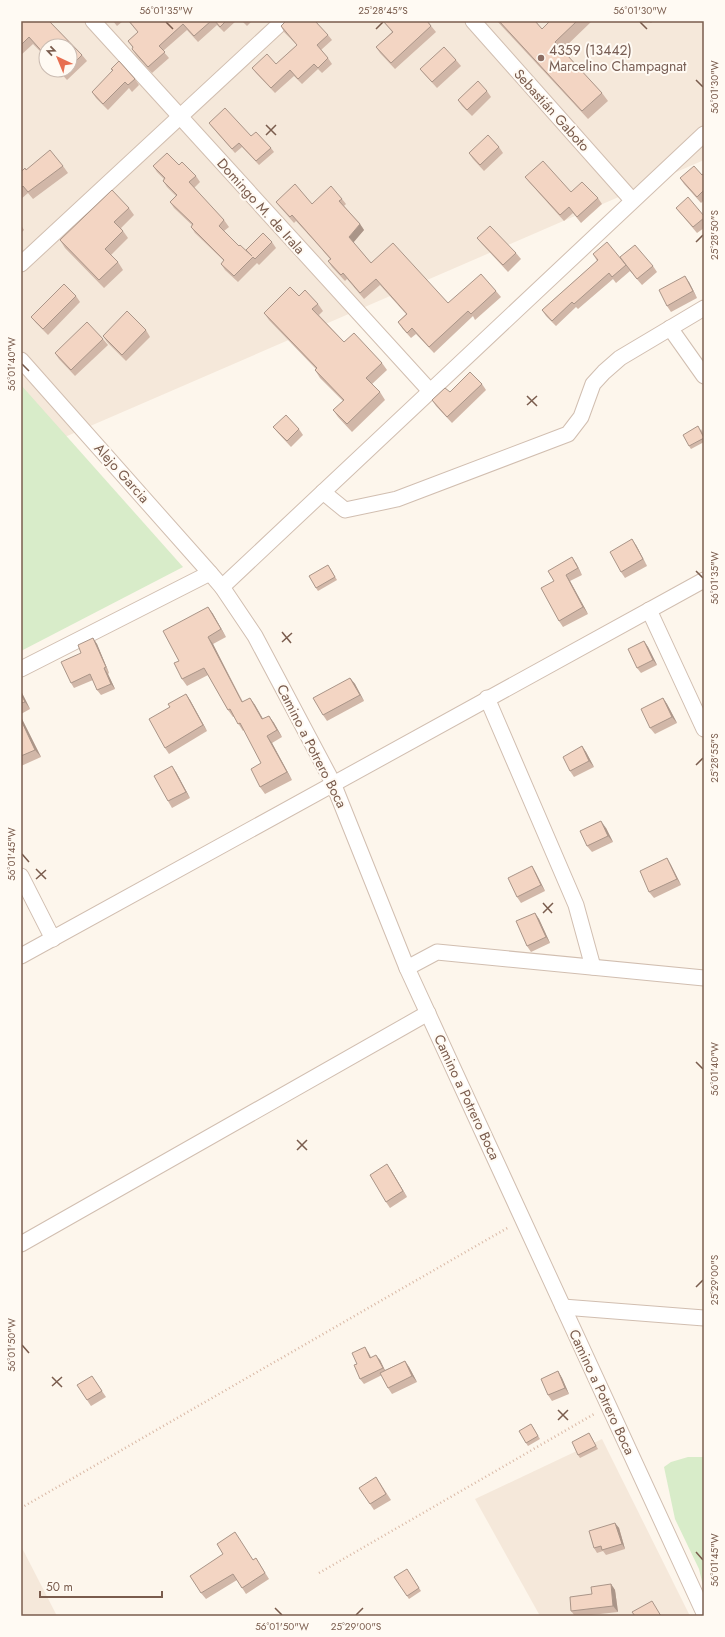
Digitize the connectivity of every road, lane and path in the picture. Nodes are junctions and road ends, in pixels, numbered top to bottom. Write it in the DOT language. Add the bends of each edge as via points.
graph roads {
  1 [pos="93,21"];
  2 [pos="283,21"];
  3 [pos="473,21"];
  4 [pos="180,116"];
  5 [pos="704,134"];
  6 [pos="632,200"];
  7 [pos="21,264"];
  8 [pos="704,308"];
  9 [pos="670,328"];
  10 [pos="21,360"];
  11 [pos="704,376"];
  12 [pos="430,390"];
  13 [pos="323,492"];
  14 [pos="210,573"];
  15 [pos="704,580"];
  16 [pos="222,587"];
  17 [pos="649,610"];
  18 [pos="21,669"];
  19 [pos="487,698"];
  20 [pos="704,729"];
  21 [pos="333,783"];
  22 [pos="21,876"];
  23 [pos="53,939"];
  24 [pos="21,956"];
  25 [pos="593,967"];
  26 [pos="407,968"];
  27 [pos="704,978"];
  28 [pos="428,1013"];
  29 [pos="523,1220"];
  30 [pos="21,1244"];
  31 [pos="563,1307"];
  32 [pos="704,1318"];
  33 [pos="608,1405"];
  34 [pos="21,1508"];
  35 [pos="319,1573"];
  36 [pos="704,1613"];
  1 -- 4 [label="street, Domingo M. de Irala"];
  2 -- 4 [label="street"];
  3 -- 6 [label="street, Sebastián Gaboto"];
  4 -- 7 [label="street"];
  4 -- 12 [label="street, Domingo M. de Irala"];
  5 -- 6 [label="street"];
  6 -- 12 [label="street"];
  8 -- 9 [label="street"];
  9 -- 11 [label="street"];
  9 -- 13 [label="street" via="620,358 604,372 594,384 581,416 568,434 397,499 345,510"];
  10 -- 14 [label="street, Alejo Garcia"];
  12 -- 13 [label="street"];
  13 -- 16 [label="street"];
  14 -- 16 [label="street, Alejo Garcia"];
  14 -- 18 [label="street"];
  15 -- 17 [label="street"];
  16 -- 21 [label="street, Camino a Potrero Boca" via="254,636"];
  17 -- 19 [label="street"];
  17 -- 20 [label="street"];
  19 -- 21 [label="street"];
  19 -- 25 [label="street" via="576,905"];
  21 -- 23 [label="street"];
  21 -- 26 [label="street, Camino a Potrero Boca"];
  22 -- 23 [label="street"];
  23 -- 24 [label="street"];
  25 -- 26 [label="street" via="437,952"];
  25 -- 27 [label="street"];
  26 -- 28 [label="street, Camino a Potrero Boca"];
  28 -- 29 [label="street, Camino a Potrero Boca"];
  28 -- 30 [label="street"];
  29 -- 31 [label="street, Camino a Potrero Boca"];
  29 -- 34 [label="path"];
  31 -- 32 [label="street"];
  31 -- 33 [label="street, Camino a Potrero Boca"];
  33 -- 35 [label="path"];
  33 -- 36 [label="street, Camino a Potrero Boca"];
}
